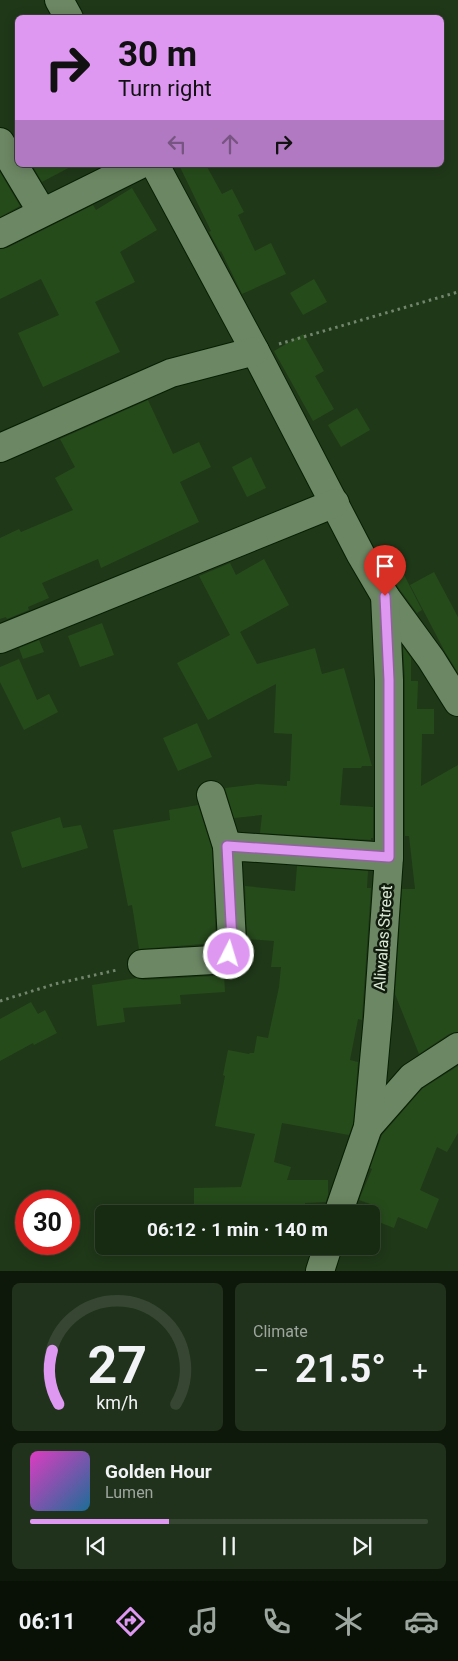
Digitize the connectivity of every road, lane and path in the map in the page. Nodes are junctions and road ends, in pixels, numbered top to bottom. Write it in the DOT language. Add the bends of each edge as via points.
graph roads {
  1 [pos="59,0"];
  2 [pos="67,15"];
  3 [pos="0,142"];
  4 [pos="135,167"];
  5 [pos="156,167"];
  6 [pos="42,212"];
  7 [pos="0,234"];
  8 [pos="458,292"];
  9 [pos="255,351"];
  10 [pos="0,448"];
  11 [pos="335,503"];
  12 [pos="385,596"];
  13 [pos="0,639"];
  14 [pos="458,702"];
  15 [pos="211,795"];
  16 [pos="227,846"];
  17 [pos="389,857"];
  18 [pos="142,964"];
  19 [pos="0,1001"];
  20 [pos="458,1047"];
  21 [pos="368,1127"];
  22 [pos="341,1205"];
  23 [pos="325,1255"];
  24 [pos="320,1271"];
  1 -- 2 [label="street"];
  3 -- 6 [label="street"];
  4 -- 6 [label="street"];
  5 -- 9 [label="street"];
  6 -- 7 [label="street"];
  8 -- 9 [label="path"];
  9 -- 10 [label="street" via="171,374"];
  9 -- 11 [label="street"];
  11 -- 12 [label="street"];
  11 -- 13 [label="street"];
  12 -- 14 [label="street"];
  12 -- 17 [label="street, Aliwalas Street" via="389,680"];
  15 -- 16 [label="street"];
  16 -- 17 [label="street"];
  16 -- 18 [label="street" via="232,942 229,954 214,960"];
  17 -- 21 [label="street, Aliwalas Street"];
  18 -- 19 [label="path" via="55,984"];
  20 -- 21 [label="street" via="412,1077"];
  21 -- 22 [label="street, Aliwalas Street"];
  23 -- 24 [label="street"];
}
